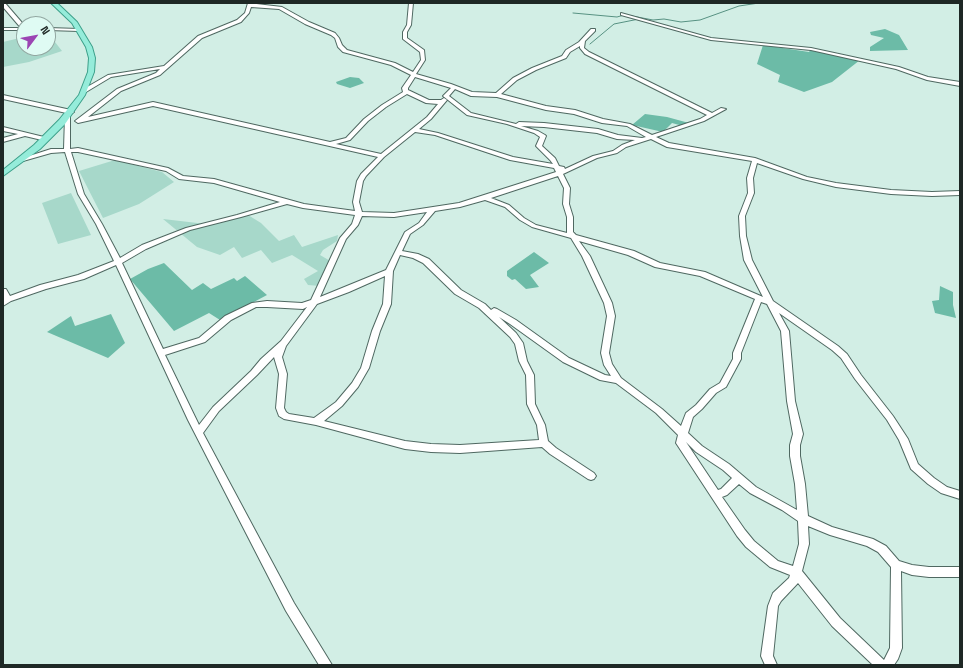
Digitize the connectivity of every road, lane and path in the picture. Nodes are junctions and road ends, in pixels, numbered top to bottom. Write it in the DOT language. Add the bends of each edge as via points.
graph roads {
  1 [pos="54,3"];
  2 [pos="271,3"];
  3 [pos="411,3"];
  4 [pos="3,4"];
  5 [pos="250,4"];
  6 [pos="280,8"];
  7 [pos="622,14"];
  8 [pos="16,19"];
  9 [pos="16,28"];
  10 [pos="3,29"];
  11 [pos="56,29"];
  12 [pos="79,30"];
  13 [pos="593,30"];
  14 [pos="583,41"];
  15 [pos="168,66"];
  16 [pos="414,75"];
  17 [pos="960,84"];
  18 [pos="454,87"];
  19 [pos="84,91"];
  20 [pos="406,92"];
  21 [pos="497,95"];
  22 [pos="3,96"];
  23 [pos="446,96"];
  24 [pos="442,102"];
  25 [pos="723,109"];
  26 [pos="712,115"];
  27 [pos="72,118"];
  28 [pos="514,124"];
  29 [pos="3,128"];
  30 [pos="415,130"];
  31 [pos="26,134"];
  32 [pos="651,137"];
  33 [pos="46,139"];
  34 [pos="3,140"];
  35 [pos="643,140"];
  36 [pos="329,144"];
  37 [pos="67,150"];
  38 [pos="382,156"];
  39 [pos="23,159"];
  40 [pos="755,160"];
  41 [pos="559,170"];
  42 [pos="3,174"];
  43 [pos="960,193"];
  44 [pos="485,198"];
  45 [pos="285,202"];
  46 [pos="432,210"];
  47 [pos="359,214"];
  48 [pos="571,236"];
  49 [pos="398,252"];
  50 [pos="118,262"];
  51 [pos="389,271"];
  52 [pos="3,291"];
  53 [pos="759,298"];
  54 [pos="6,301"];
  55 [pos="314,302"];
  56 [pos="770,303"];
  57 [pos="482,306"];
  58 [pos="284,343"];
  59 [pos="161,353"];
  60 [pos="618,380"];
  61 [pos="316,422"];
  62 [pos="199,432"];
  63 [pos="683,434"];
  64 [pos="544,442"];
  65 [pos="591,476"];
  66 [pos="738,478"];
  67 [pos="716,495"];
  68 [pos="960,495"];
  69 [pos="803,519"];
  70 [pos="896,565"];
  71 [pos="797,572"];
  72 [pos="960,572"];
  73 [pos="889,664"];
  74 [pos="326,665"];
  75 [pos="771,665"];
  1 -- 12 [label="main road" via="71,18"];
  2 -- 6 [label="street"];
  3 -- 16 [label="street" via="405,38 421,50 423,58"];
  4 -- 8 [label="street"];
  5 -- 6 [label="street"];
  5 -- 15 [label="street" via="242,19 200,37"];
  6 -- 16 [label="street" via="307,23 331,32 345,51 394,64"];
  7 -- 17 [label="street" via="712,39 811,50"];
  9 -- 10 [label="street"];
  11 -- 12 [label="street"];
  12 -- 19 [label="main road" via="89,46 92,58 91,72"];
  13 -- 14 [label="street"];
  14 -- 21 [label="street" via="561,59 512,81"];
  14 -- 26 [label="street" via="582,48 587,53"];
  15 -- 19 [label="street" via="110,76"];
  15 -- 27 [label="street" via="150,78 119,90"];
  16 -- 18 [label="street"];
  16 -- 20 [label="street" via="405,88"];
  18 -- 21 [label="street" via="471,94"];
  18 -- 23 [label="street"];
  19 -- 27 [label="main road"];
  20 -- 24 [label="street" via="428,102"];
  20 -- 36 [label="street" via="366,120 348,138"];
  21 -- 32 [label="street" via="628,125"];
  22 -- 27 [label="street"];
  23 -- 24 [label="street"];
  23 -- 28 [label="street" via="469,114"];
  24 -- 30 [label="street"];
  25 -- 26 [label="street"];
  26 -- 32 [label="street"];
  27 -- 33 [label="main road"];
  27 -- 36 [label="street" via="153,104"];
  27 -- 37 [label="street"];
  28 -- 35 [label="street" via="598,131 617,137"];
  28 -- 41 [label="street" via="543,136 539,146 550,154"];
  29 -- 31 [label="street"];
  30 -- 38 [label="street"];
  30 -- 41 [label="street"];
  31 -- 33 [label="street"];
  31 -- 34 [label="street"];
  32 -- 35 [label="street"];
  32 -- 40 [label="street" via="667,145"];
  33 -- 39 [label="main road"];
  35 -- 41 [label="street" via="571,168"];
  36 -- 38 [label="street"];
  37 -- 39 [label="street" via="46,152"];
  37 -- 45 [label="street" via="95,152 171,171 181,178 214,181"];
  37 -- 50 [label="street" via="81,194"];
  38 -- 47 [label="street" via="360,181 356,202"];
  39 -- 42 [label="main road"];
  40 -- 43 [label="street" via="805,178 836,185 896,192"];
  40 -- 56 [label="street" via="750,178 751,193 742,216 743,236 748,260"];
  41 -- 44 [label="street"];
  41 -- 48 [label="street" via="567,188 566,204"];
  44 -- 46 [label="street"];
  44 -- 48 [label="street" via="507,206 534,226"];
  45 -- 47 [label="street" via="328,211"];
  45 -- 50 [label="street" via="184,230 144,247"];
  46 -- 47 [label="street" via="390,215"];
  46 -- 49 [label="street" via="423,222 406,233"];
  47 -- 55 [label="street" via="354,227 345,236 335,254"];
  48 -- 53 [label="street" via="631,253 658,265 702,274"];
  48 -- 60 [label="street" via="586,256 608,303 611,316 605,353 608,365"];
  49 -- 51 [label="street"];
  49 -- 57 [label="street" via="425,260 458,292"];
  50 -- 54 [label="street"];
  50 -- 59 [label="street"];
  51 -- 55 [label="street"];
  51 -- 61 [label="street" via="387,304 365,368 339,404"];
  52 -- 54 [label="street"];
  53 -- 56 [label="street"];
  53 -- 63 [label="street" via="737,353 737,359 723,385 689,415"];
  55 -- 58 [label="street"];
  55 -- 59 [label="street" via="297,306 255,306 228,318 202,340"];
  56 -- 68 [label="street" via="844,356 890,418 903,439 914,466 944,490"];
  56 -- 69 [label="street" via="782,322 788,342 792,400 798,434 795,456 799,470"];
  57 -- 60 [label="street" via="513,322 566,360 603,378"];
  57 -- 64 [label="street" via="505,326 519,343 523,361 530,375 532,409 541,425"];
  58 -- 61 [label="street" via="278,357 283,374 280,412 287,417"];
  58 -- 62 [label="street" via="216,409"];
  59 -- 62 [label="street"];
  60 -- 63 [label="street" via="659,411"];
  61 -- 64 [label="street" via="405,445 431,448 460,449"];
  62 -- 74 [label="street" via="290,607"];
  63 -- 66 [label="street"];
  63 -- 67 [label="street" via="681,443"];
  64 -- 65 [label="street" via="553,451"];
  66 -- 67 [label="street" via="724,492"];
  66 -- 69 [label="street" via="753,490"];
  67 -- 71 [label="street" via="750,544 774,564"];
  69 -- 70 [label="street" via="830,531 869,542 882,549"];
  69 -- 71 [label="street" via="804,544"];
  70 -- 72 [label="street" via="929,572"];
  70 -- 73 [label="street" via="896,648"];
  71 -- 73 [label="street" via="836,622"];
  71 -- 75 [label="street" via="792,584 777,597 773,606 768,656"];
}
